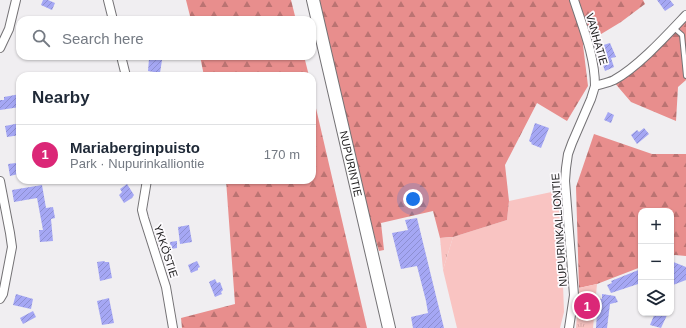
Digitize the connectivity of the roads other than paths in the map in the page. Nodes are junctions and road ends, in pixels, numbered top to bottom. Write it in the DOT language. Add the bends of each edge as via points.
graph roads {
  1 [pos="16,0"];
  2 [pos="108,0"];
  3 [pos="313,0"];
  4 [pos="574,0"];
  5 [pos="686,15"];
  6 [pos="112,16"];
  7 [pos="674,28"];
  8 [pos="0,48"];
  9 [pos="122,60"];
  10 [pos="125,72"];
  11 [pos="686,76"];
  12 [pos="595,86"];
  13 [pos="0,181"];
  14 [pos="146,184"];
  15 [pos="0,299"];
  16 [pos="173,328"];
  17 [pos="389,328"];
  18 [pos="569,328"];
  1 -- 8 [label="street" via="9,29"];
  2 -- 6 [label="street"];
  3 -- 17 [label="main road, NUPURINTIE"];
  4 -- 12 [label="street, VANHATIE" via="592,56"];
  5 -- 7 [label="street"];
  7 -- 11 [label="lane" via="682,35"];
  7 -- 12 [label="street" via="613,81"];
  9 -- 10 [label="street"];
  12 -- 18 [label="street, NUPURINKALLIONTIE" via="570,148 566,168 574,295"];
  13 -- 15 [label="street" via="12,247"];
  14 -- 16 [label="street, YKKÖSTIE" via="142,210 166,287"];
}
